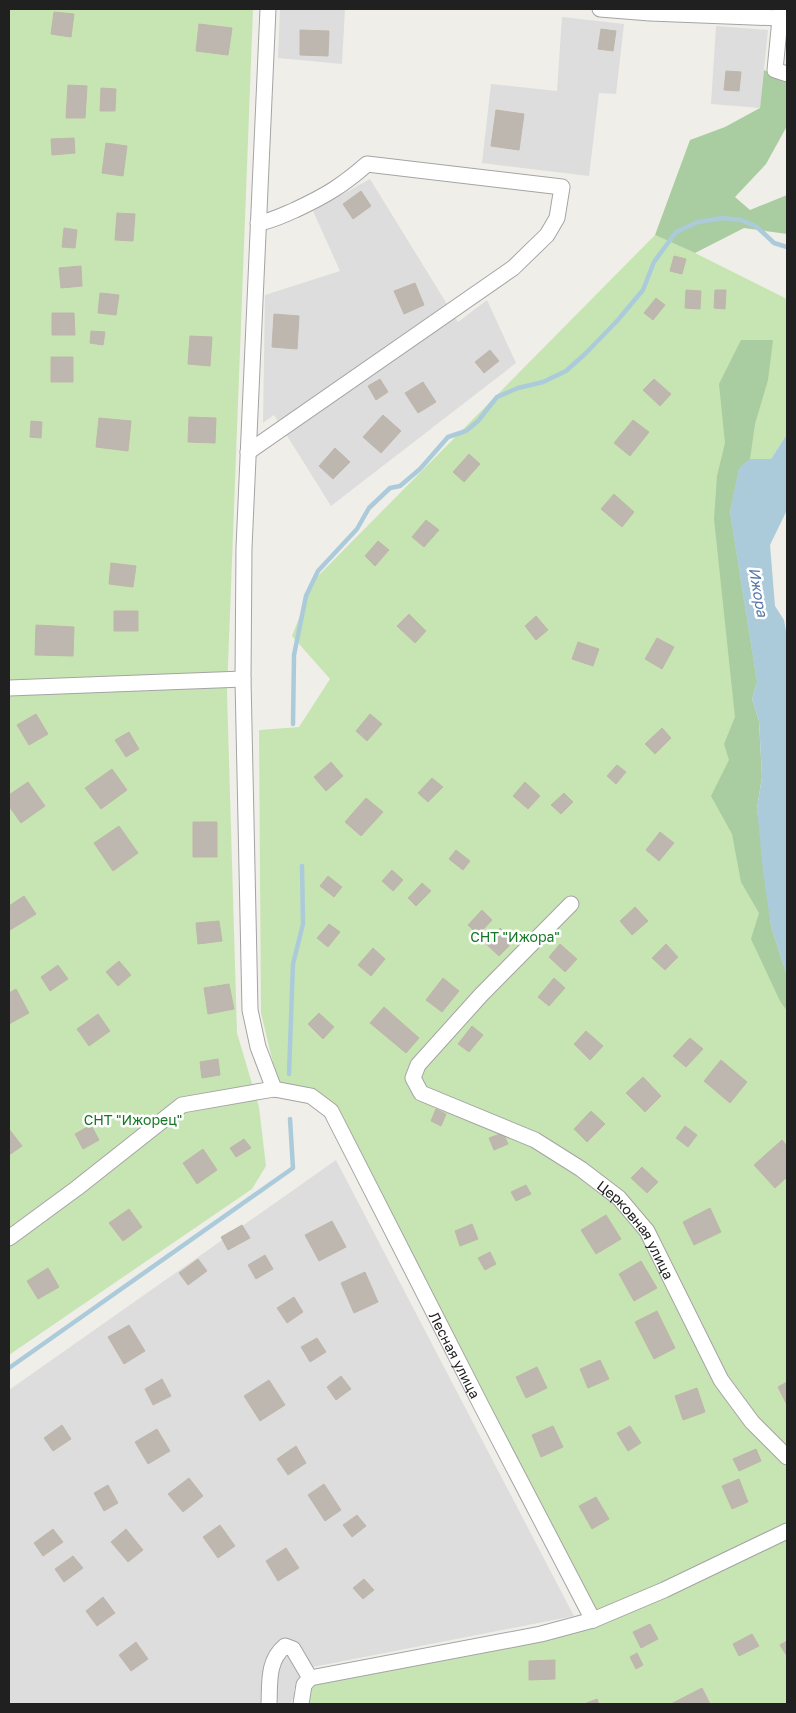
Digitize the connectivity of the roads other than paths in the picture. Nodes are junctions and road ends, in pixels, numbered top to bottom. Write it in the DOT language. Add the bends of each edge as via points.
graph roads {
  1 [pos="268,9"];
  2 [pos="600,9"];
  3 [pos="780,13"];
  4 [pos="787,74"];
  5 [pos="258,223"];
  6 [pos="248,452"];
  7 [pos="243,679"];
  8 [pos="9,688"];
  9 [pos="571,904"];
  10 [pos="274,1089"];
  11 [pos="9,1238"];
  12 [pos="787,1457"];
  13 [pos="787,1531"];
  14 [pos="593,1620"];
  15 [pos="310,1678"];
  16 [pos="269,1704"];
  17 [pos="301,1704"];
  1 -- 5 [label="street"];
  2 -- 3 [label="street" via="650,13"];
  3 -- 4 [label="street" via="775,70"];
  5 -- 6 [label="street"];
  5 -- 6 [label="street" via="270,222 324,196 367,164 562,188 557,218 547,235 513,268"];
  6 -- 7 [label="street"];
  7 -- 8 [label="street"];
  7 -- 10 [label="street" via="250,1010 258,1047"];
  9 -- 12 [label="street, Церковная улица" via="468,1009 418,1065 413,1078 421,1093 535,1140 619,1198 647,1231 721,1380 752,1422"];
  10 -- 11 [label="street" via="182,1104"];
  10 -- 14 [label="street, Лесная улица" via="311,1096 331,1111"];
  13 -- 14 [label="street"];
  14 -- 15 [label="street" via="541,1634"];
  15 -- 16 [label="street" via="293,1649 285,1646 272,1663"];
  15 -- 17 [label="street" via="304,1685"];
}
